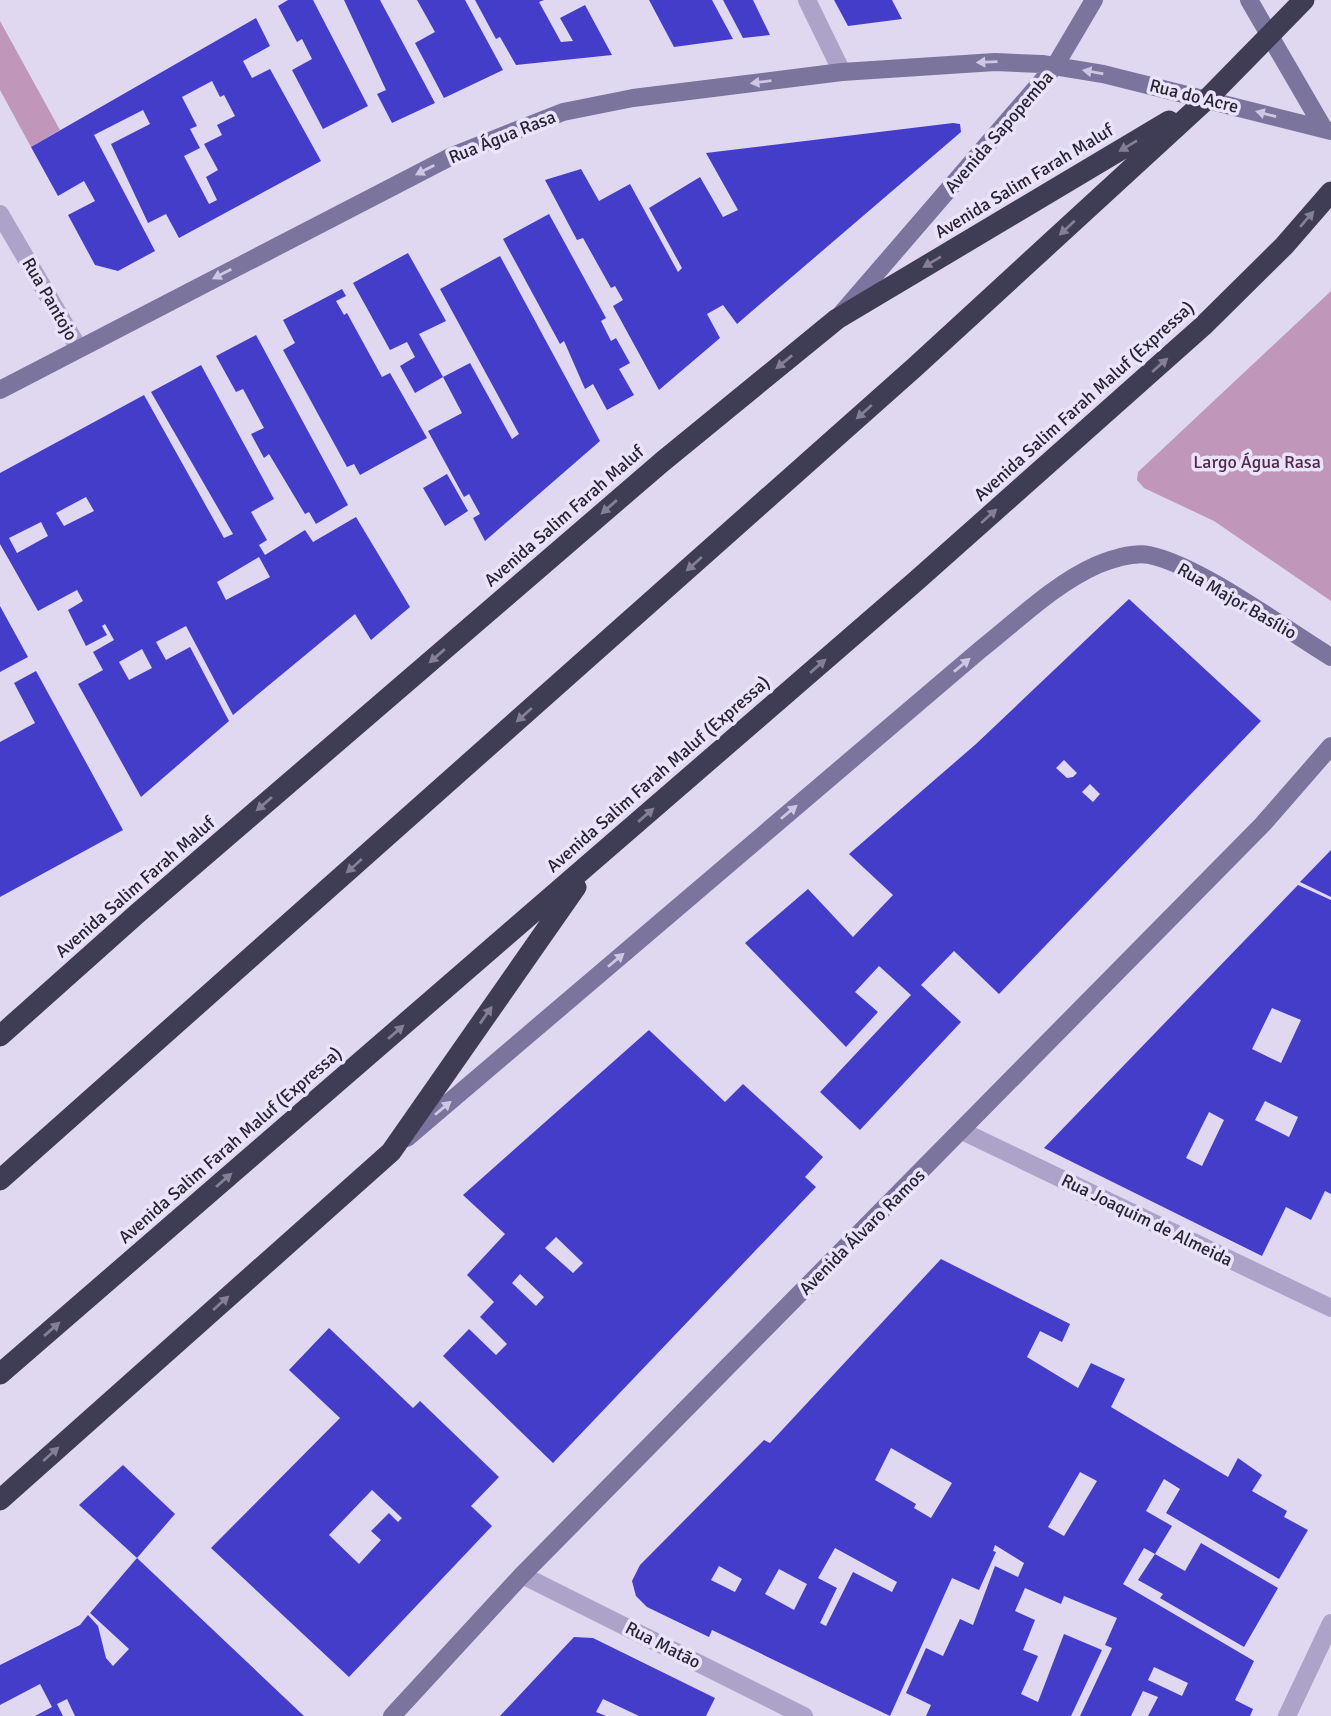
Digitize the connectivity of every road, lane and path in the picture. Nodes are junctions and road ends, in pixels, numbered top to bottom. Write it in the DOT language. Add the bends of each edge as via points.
graph roads {
  1 [pos="807,0"];
  2 [pos="1094,0"];
  3 [pos="1249,0"];
  4 [pos="1304,0"];
  5 [pos="1272,35"];
  6 [pos="1055,66"];
  7 [pos="842,72"];
  8 [pos="1208,99"];
  9 [pos="1327,130"];
  10 [pos="1331,192"];
  11 [pos="0,214"];
  12 [pos="837,319"];
  13 [pos="78,347"];
  14 [pos="0,390"];
  15 [pos="1331,657"];
  16 [pos="1331,746"];
  17 [pos="595,859"];
  18 [pos="0,1036"];
  19 [pos="962,1131"];
  20 [pos="391,1152"];
  21 [pos="0,1180"];
  22 [pos="1331,1308"];
  23 [pos="0,1374"];
  24 [pos="0,1500"];
  25 [pos="522,1575"];
  26 [pos="1331,1623"];
  27 [pos="392,1716"];
  28 [pos="804,1716"];
  29 [pos="1287,1716"];
  1 -- 7 [label="street"];
  2 -- 6 [label="street, Avenida Sapopemba"];
  3 -- 5 [label="street"];
  4 -- 5 [label="highway"];
  5 -- 8 [label="highway"];
  5 -- 9 [label="street"];
  6 -- 7 [label="street, Rua Água Rasa, one-way" via="995,62"];
  8 -- 6 [label="street, Rua do Acre, one-way"];
  6 -- 12 [label="street, Avenida Sapopemba"];
  7 -- 13 [label="street, Rua Água Rasa, one-way" via="633,98 516,129 452,156"];
  9 -- 8 [label="street, Rua do Acre, one-way"];
  8 -- 12 [label="highway, Avenida Salim Farah Maluf, one-way"];
  8 -- 21 [label="highway, one-way" via="905,376"];
  17 -- 10 [label="highway, Avenida Salim Farah Maluf (Expressa), one-way" via="1203,326"];
  11 -- 13 [label="street, Rua Pantojo"];
  12 -- 18 [label="highway, Avenida Salim Farah Maluf, one-way" via="652,471"];
  13 -- 14 [label="street, Rua Água Rasa"];
  20 -- 15 [label="street, Rua Major Basílio, one-way" via="980,650 1069,581 1098,565 1125,556 1148,555 1181,567"];
  16 -- 19 [label="street, Avenida Álvaro Ramos" via="1263,824"];
  20 -- 17 [label="highway, one-way"];
  23 -- 17 [label="highway, Avenida Salim Farah Maluf (Expressa), one-way"];
  19 -- 22 [label="street, Rua Joaquim de Almeida"];
  19 -- 25 [label="street, Avenida Álvaro Ramos"];
  24 -- 20 [label="highway, one-way"];
  25 -- 27 [label="street, Avenida Álvaro Ramos"];
  25 -- 28 [label="street, Rua Matão"];
  26 -- 29 [label="street"];
}
